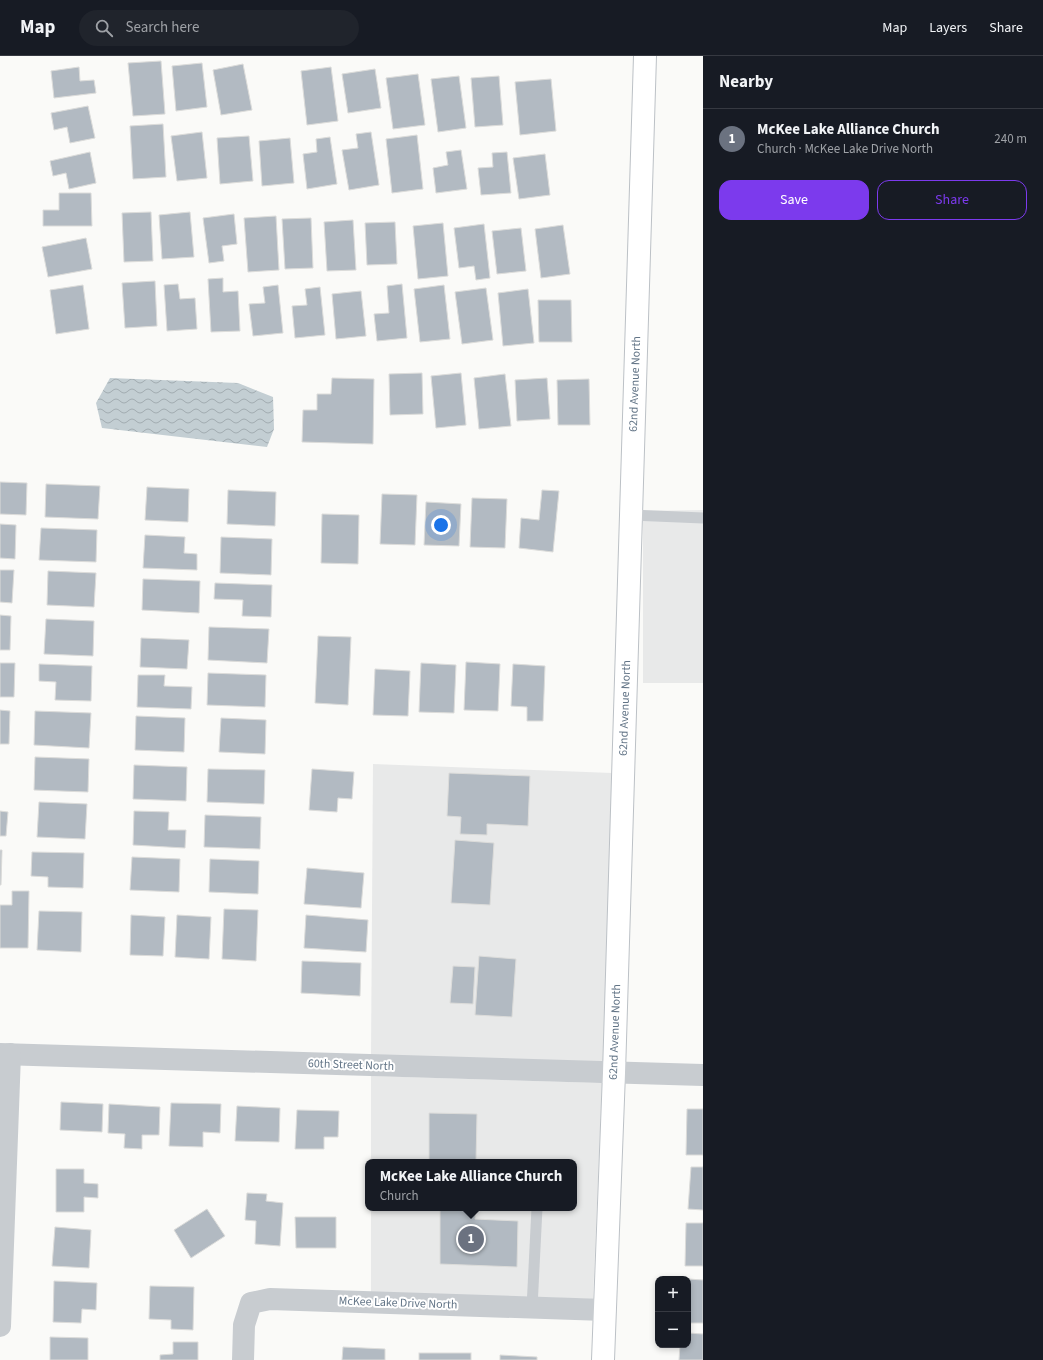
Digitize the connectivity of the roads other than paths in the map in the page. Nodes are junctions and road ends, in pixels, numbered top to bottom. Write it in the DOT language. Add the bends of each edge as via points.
graph roads {
  1 [pos="645,56"];
  2 [pos="631,515"];
  3 [pos="703,518"];
  4 [pos="5,1054"];
  5 [pos="614,1073"];
  6 [pos="703,1075"];
  7 [pos="537,1211"];
  8 [pos="1,1288"];
  9 [pos="532,1308"];
  10 [pos="605,1310"];
  11 [pos="0,1326"];
  12 [pos="243,1360"];
  13 [pos="603,1360"];
  1 -- 2 [label="street, 62nd Avenue North"];
  2 -- 3 [label="lane"];
  2 -- 5 [label="street, 62nd Avenue North"];
  4 -- 5 [label="street, 60th Street North"];
  4 -- 8 [label="street"];
  5 -- 6 [label="street, 60th Street North"];
  5 -- 10 [label="street, 62nd Avenue North"];
  7 -- 9 [label="lane"];
  8 -- 11 [label="street"];
  9 -- 10 [label="street, McKee Lake Drive North"];
  9 -- 12 [label="street, McKee Lake Drive North" via="270,1299 251,1303 244,1325"];
  10 -- 13 [label="street, 62nd Avenue North"];
}
